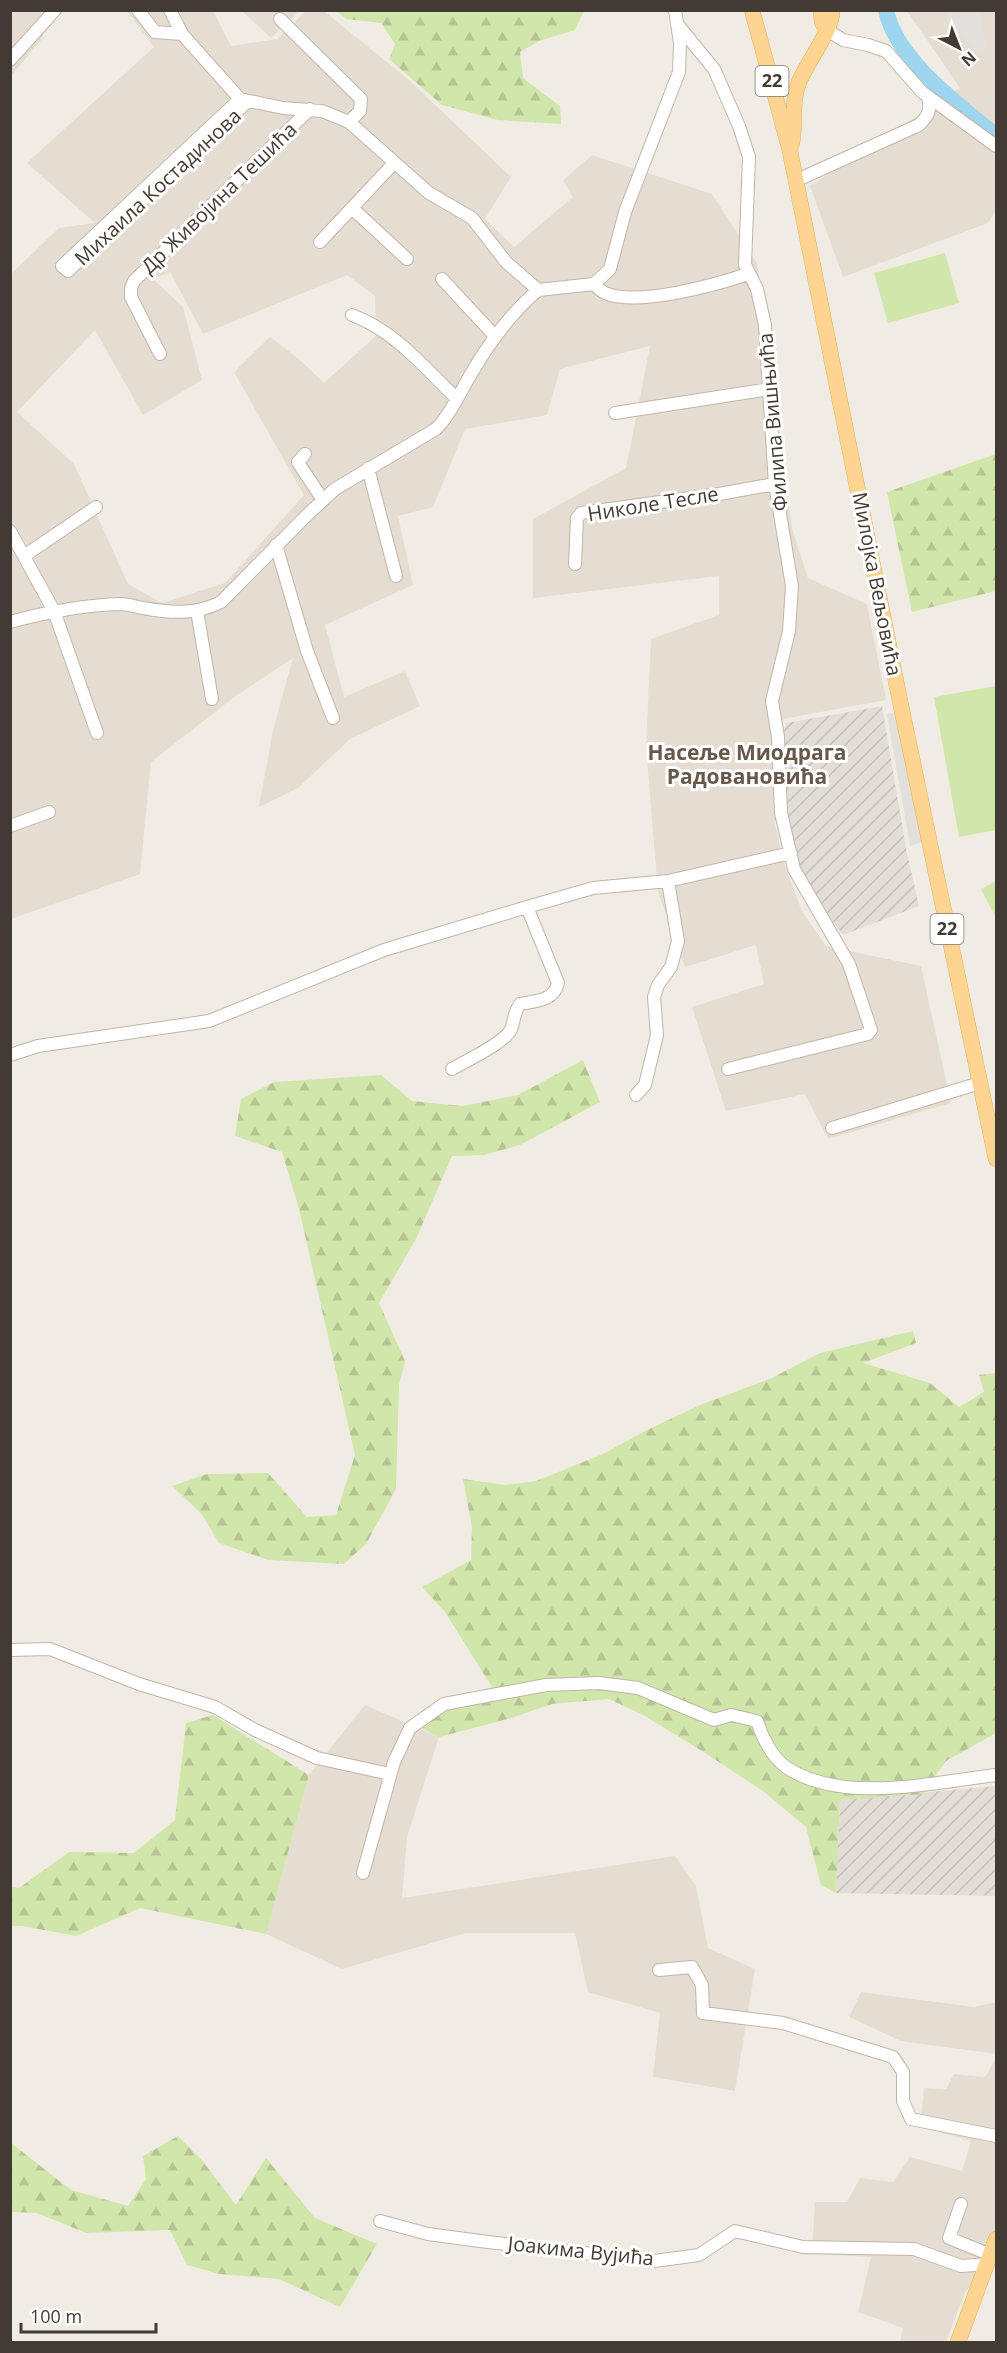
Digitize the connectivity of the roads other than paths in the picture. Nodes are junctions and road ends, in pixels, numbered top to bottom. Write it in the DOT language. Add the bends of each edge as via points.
graph roads {
  1 [pos="55,10"];
  2 [pos="138,10"];
  3 [pos="170,10"];
  4 [pos="675,10"];
  5 [pos="752,10"];
  6 [pos="821,10"];
  7 [pos="832,10"];
  8 [pos="280,19"];
  9 [pos="678,25"];
  10 [pos="827,30"];
  11 [pos="182,34"];
  12 [pos="10,60"];
  13 [pos="928,97"];
  14 [pos="244,100"];
  15 [pos="310,110"];
  16 [pos="349,122"];
  17 [pos="996,146"];
  18 [pos="790,151"];
  19 [pos="393,163"];
  20 [pos="795,182"];
  21 [pos="353,209"];
  22 [pos="320,242"];
  23 [pos="407,259"];
  24 [pos="748,274"];
  25 [pos="442,279"];
  26 [pos="594,284"];
  27 [pos="538,290"];
  28 [pos="352,315"];
  29 [pos="495,336"];
  30 [pos="160,354"];
  31 [pos="770,389"];
  32 [pos="456,398"];
  33 [pos="615,413"];
  34 [pos="304,454"];
  35 [pos="368,468"];
  36 [pos="775,484"];
  37 [pos="323,500"];
  38 [pos="96,507"];
  39 [pos="10,531"];
  40 [pos="276,545"];
  41 [pos="24,556"];
  42 [pos="575,564"];
  43 [pos="396,576"];
  44 [pos="54,611"];
  45 [pos="196,611"];
  46 [pos="10,622"];
  47 [pos="212,699"];
  48 [pos="333,718"];
  49 [pos="97,733"];
  50 [pos="49,812"];
  51 [pos="10,826"];
  52 [pos="791,853"];
  53 [pos="668,881"];
  54 [pos="526,907"];
  55 [pos="10,1055"];
  56 [pos="452,1069"];
  57 [pos="728,1069"];
  58 [pos="980,1083"];
  59 [pos="636,1095"];
  60 [pos="832,1128"];
  61 [pos="996,1160"];
  62 [pos="10,1650"];
  63 [pos="390,1774"];
  64 [pos="996,1775"];
  65 [pos="363,1874"];
  66 [pos="659,1970"];
  67 [pos="996,2136"];
  68 [pos="961,2204"];
  69 [pos="380,2221"];
  70 [pos="996,2239"];
  71 [pos="989,2260"];
  72 [pos="958,2343"];
  1 -- 12 [label="street"];
  2 -- 11 [label="street" via="155,32"];
  3 -- 11 [label="street"];
  4 -- 9 [label="street"];
  5 -- 18 [label="main road, Милојка Вељовића / 22"];
  6 -- 10 [label="main road"];
  7 -- 10 [label="main road"];
  8 -- 16 [label="street" via="362,99 360,111"];
  9 -- 24 [label="street, Филипа Вишњића" via="714,69 747,149"];
  9 -- 26 [label="street" via="680,61 676,81 625,212 610,269"];
  10 -- 13 [label="street" via="843,40 886,51"];
  10 -- 18 [label="main road" via="796,92"];
  11 -- 14 [label="street"];
  13 -- 17 [label="street"];
  13 -- 20 [label="street" via="928,117 919,125"];
  14 -- 14 [label="street, Михаила Костадинова" via="62,266 68,271"];
  14 -- 15 [label="street"];
  15 -- 16 [label="street"];
  15 -- 30 [label="street, Др Живојина Тешића" via="134,280 131,297"];
  16 -- 19 [label="street"];
  18 -- 20 [label="main road, Милојка Вељовића / 22"];
  19 -- 21 [label="street"];
  19 -- 27 [label="street" via="429,193 472,218 506,262"];
  20 -- 58 [label="main road, Милојка Вељовића / 22"];
  21 -- 22 [label="street"];
  21 -- 23 [label="street"];
  24 -- 26 [label="street" via="722,283 651,296 612,295"];
  24 -- 31 [label="street, Филипа Вишњића" via="761,302"];
  25 -- 29 [label="street"];
  26 -- 27 [label="street"];
  27 -- 29 [label="street"];
  28 -- 32 [label="street" via="399,342"];
  29 -- 32 [label="street"];
  31 -- 33 [label="street"];
  31 -- 36 [label="street, Филипа Вишњића"];
  32 -- 35 [label="street" via="445,420 425,438"];
  34 -- 37 [label="street" via="299,464"];
  35 -- 37 [label="street"];
  35 -- 43 [label="street"];
  36 -- 42 [label="street, Николе Тесле" via="581,513 577,518"];
  36 -- 52 [label="street, Филипа Вишњића" via="792,586 789,631 772,701 778,736 781,813"];
  37 -- 40 [label="street"];
  38 -- 41 [label="street"];
  39 -- 41 [label="street"];
  40 -- 45 [label="street" via="221,602"];
  40 -- 48 [label="street" via="307,651"];
  41 -- 44 [label="street"];
  44 -- 45 [label="street" via="125,604 163,611"];
  44 -- 46 [label="street"];
  44 -- 49 [label="street"];
  45 -- 47 [label="street"];
  50 -- 51 [label="street"];
  52 -- 53 [label="street"];
  52 -- 57 [label="street, Филипа Вишњића" via="794,868 849,964 871,1030 868,1034"];
  53 -- 54 [label="street" via="594,888"];
  53 -- 59 [label="street" via="678,941 671,967 654,997 657,1035 645,1085"];
  54 -- 55 [label="street" via="384,950 209,1021 38,1046"];
  54 -- 56 [label="street" via="558,983 556,991 549,998 520,1004 513,1013 512,1029 504,1038"];
  58 -- 60 [label="street"];
  58 -- 61 [label="main road, Милојка Вељовића / 22"];
  62 -- 63 [label="street" via="50,1649 139,1684 215,1707 317,1758"];
  63 -- 64 [label="street" via="410,1728 444,1704 546,1685 599,1683 638,1688 714,1720 731,1715 757,1721 763,1739 785,1766 818,1781 867,1790"];
  63 -- 65 [label="street"];
  66 -- 67 [label="street" via="693,1967 702,1985 703,2013 783,2023 893,2056 903,2072 903,2101 911,2119"];
  68 -- 71 [label="street" via="949,2238"];
  69 -- 71 [label="street, Јоакима Вујића" via="429,2234 654,2261 699,2255 735,2231 803,2247 914,2249 961,2266"];
  70 -- 71 [label="main road"];
  71 -- 72 [label="main road"];
}
